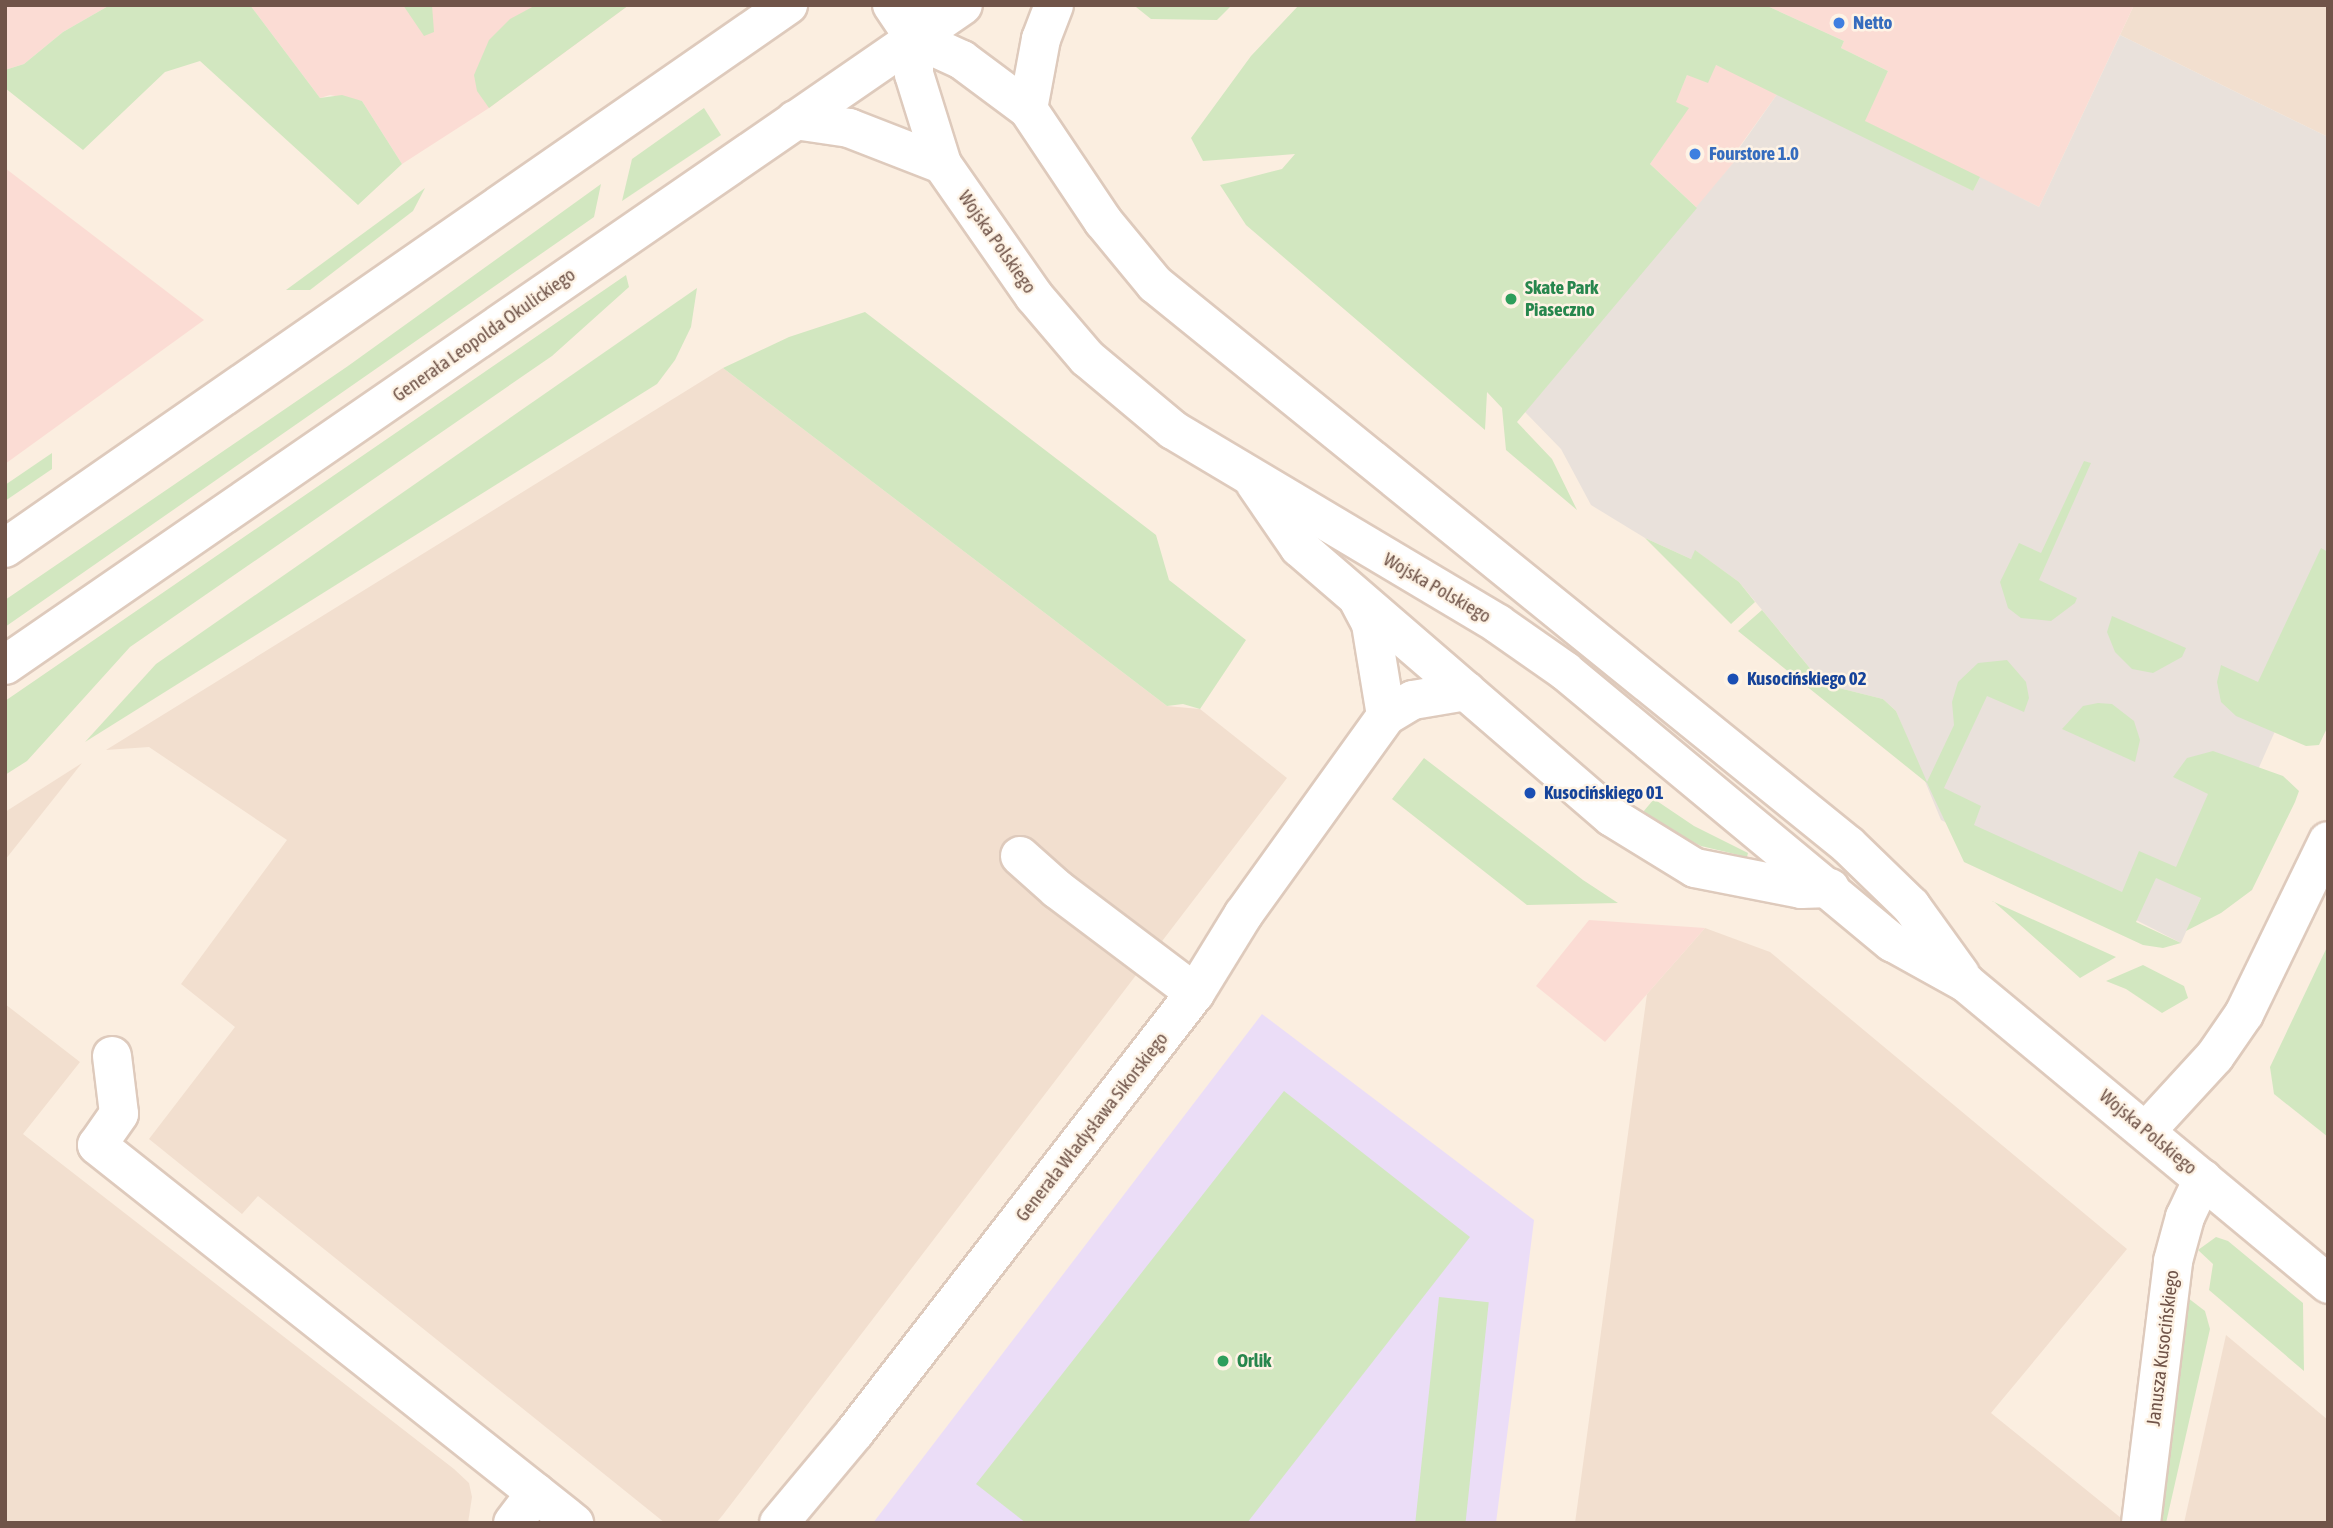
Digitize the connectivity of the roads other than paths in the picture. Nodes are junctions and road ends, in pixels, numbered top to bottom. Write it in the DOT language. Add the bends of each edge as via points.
graph roads {
  1 [pos="788,5"];
  2 [pos="892,5"];
  3 [pos="963,5"];
  4 [pos="1054,5"];
  5 [pos="920,21"];
  6 [pos="1028,109"];
  7 [pos="795,120"];
  8 [pos="942,164"];
  9 [pos="1255,482"];
  10 [pos="5,548"];
  11 [pos="1359,601"];
  12 [pos="5,665"];
  13 [pos="1466,691"];
  14 [pos="1386,716"];
  15 [pos="2328,841"];
  16 [pos="1020,856"];
  17 [pos="1829,888"];
  18 [pos="1966,982"];
  19 [pos="1195,993"];
  20 [pos="112,1056"];
  21 [pos="2147,1130"];
  22 [pos="2203,1179"];
  23 [pos="2328,1284"];
  24 [pos="536,1493"];
  25 [pos="513,1523"];
  26 [pos="574,1523"];
  27 [pos="779,1523"];
  28 [pos="2141,1523"];
  1 -- 10 [label="street"];
  2 -- 5 [label="street"];
  3 -- 5 [label="street, Generała Leopolda Okulickiego"];
  4 -- 6 [label="street" via="1041,39"];
  5 -- 6 [label="street, Wojska Polskiego" via="962,60"];
  5 -- 7 [label="street, Generała Leopolda Okulickiego"];
  5 -- 8 [label="street, Wojska Polskiego" via="920,104"];
  6 -- 18 [label="street, Wojska Polskiego" via="1104,221 1155,284 1847,845 1911,906"];
  7 -- 8 [label="street" via="849,128"];
  7 -- 12 [label="street, Generała Leopolda Okulickiego"];
  8 -- 9 [label="street, Wojska Polskiego" via="1034,296 1087,358 1173,430"];
  9 -- 11 [label="street" via="1300,547"];
  9 -- 17 [label="street, Wojska Polskiego" via="1510,632 1565,671"];
  11 -- 13 [label="street"];
  11 -- 14 [label="street" via="1371,624"];
  13 -- 14 [label="street" via="1413,700"];
  13 -- 17 [label="street" via="1612,817 1666,853 1695,868 1751,881"];
  14 -- 19 [label="street, Generała Władysława Sikorskiego" via="1243,915"];
  15 -- 21 [label="street" via="2244,1014 2215,1056"];
  16 -- 19 [label="street"];
  17 -- 18 [label="street, Wojska Polskiego" via="1892,942"];
  18 -- 21 [label="street, Wojska Polskiego"];
  19 -- 27 [label="street, Generała Władysława Sikorskiego" via="855,1432"];
  20 -- 24 [label="street" via="119,1114 97,1145"];
  21 -- 22 [label="street, Wojska Polskiego"];
  22 -- 23 [label="street, Wojska Polskiego"];
  22 -- 28 [label="street, Janusza Kusocińskiego" via="2175,1250"];
  24 -- 25 [label="street"];
  24 -- 26 [label="street"];
}
